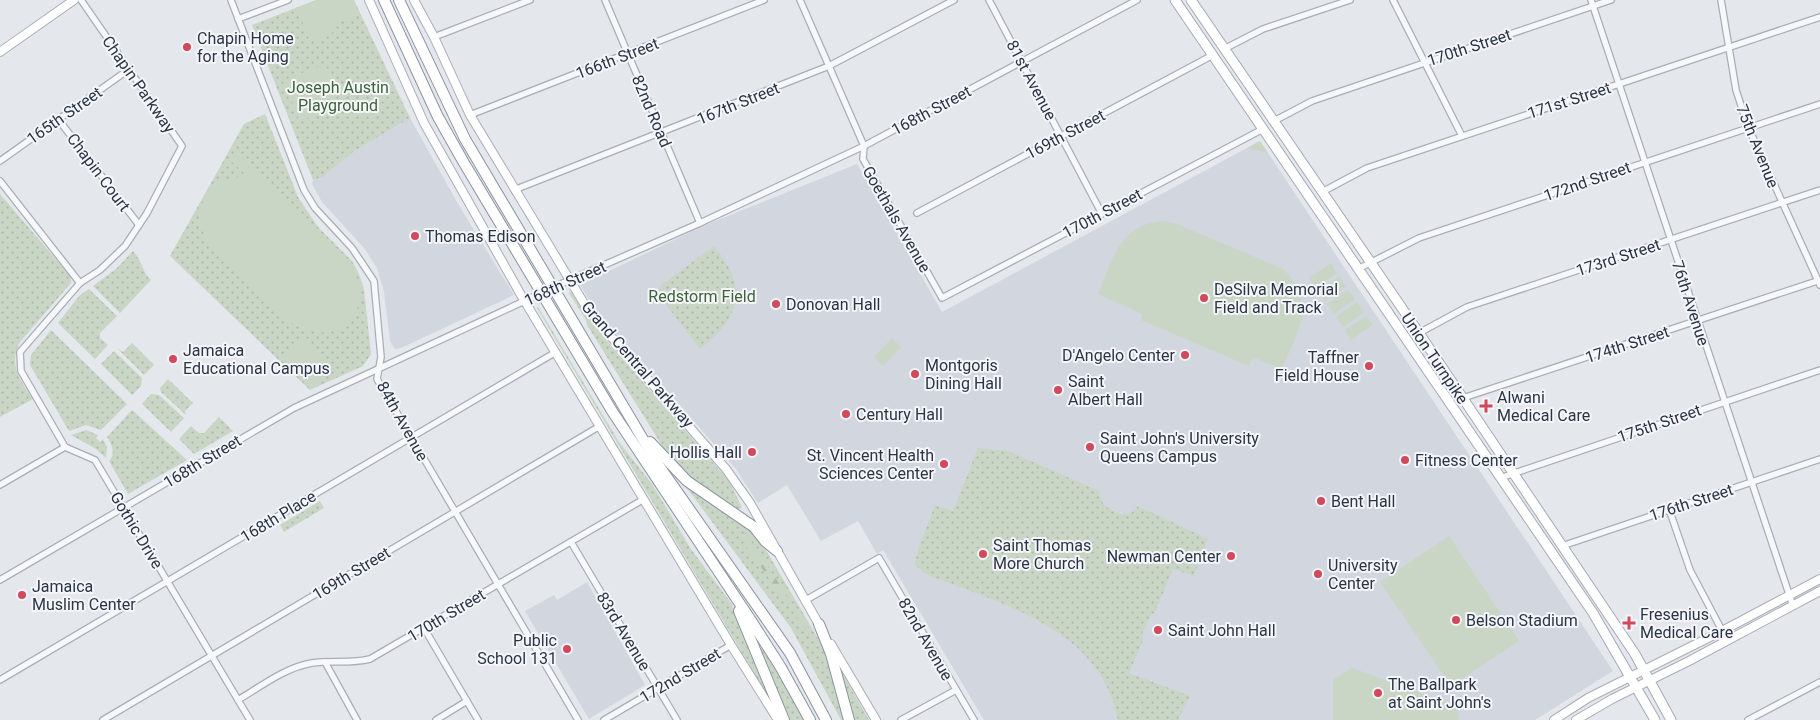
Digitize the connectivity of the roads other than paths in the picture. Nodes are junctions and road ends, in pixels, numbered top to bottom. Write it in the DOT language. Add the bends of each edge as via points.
graph roads {
  1 [pos="74,0"];
  2 [pos="82,0"];
  3 [pos="231,0"];
  4 [pos="288,0"];
  5 [pos="369,0"];
  6 [pos="384,0"];
  7 [pos="399,0"];
  8 [pos="414,0"];
  9 [pos="530,0"];
  10 [pos="605,0"];
  11 [pos="764,0"];
  12 [pos="800,0"];
  13 [pos="954,0"];
  14 [pos="989,0"];
  15 [pos="1137,0"];
  16 [pos="1176,0"];
  17 [pos="1191,0"];
  18 [pos="1350,0"];
  19 [pos="1393,0"];
  20 [pos="1611,0"];
  21 [pos="1721,0"];
  22 [pos="1592,3"];
  23 [pos="1820,17"];
  24 [pos="238,19"];
  25 [pos="434,37"];
  26 [pos="1729,47"];
  27 [pos="1224,49"];
  28 [pos="0,52"];
  29 [pos="628,54"];
  30 [pos="1213,55"];
  31 [pos="1021,61"];
  32 [pos="1424,62"];
  33 [pos="829,66"];
  34 [pos="128,70"];
  35 [pos="1618,84"];
  36 [pos="1820,104"];
  37 [pos="470,115"];
  38 [pos="58,119"];
  39 [pos="1274,121"];
  40 [pos="1748,127"];
  41 [pos="1263,129"];
  42 [pos="662,133"];
  43 [pos="1061,136"];
  44 [pos="1462,136"];
  45 [pos="864,146"];
  46 [pos="0,161"];
  47 [pos="1644,162"];
  48 [pos="0,181"];
  49 [pos="514,190"];
  50 [pos="1820,190"];
  51 [pos="1322,192"];
  52 [pos="1782,203"];
  53 [pos="917,213"];
  54 [pos="1102,214"];
  55 [pos="700,223"];
  56 [pos="139,225"];
  57 [pos="1670,240"];
  58 [pos="1369,262"];
  59 [pos="1358,269"];
  60 [pos="567,282"];
  61 [pos="1819,282"];
  62 [pos="80,283"];
  63 [pos="942,298"];
  64 [pos="529,299"];
  65 [pos="1697,320"];
  66 [pos="1419,333"];
  67 [pos="556,352"];
  68 [pos="380,369"];
  69 [pos="1820,370"];
  70 [pos="1463,398"];
  71 [pos="1723,402"];
  72 [pos="600,426"];
  73 [pos="637,427"];
  74 [pos="411,438"];
  75 [pos="66,447"];
  76 [pos="1820,459"];
  77 [pos="1512,473"];
  78 [pos="1500,478"];
  79 [pos="1750,482"];
  80 [pos="0,485"];
  81 [pos="644,499"];
  82 [pos="124,507"];
  83 [pos="1669,509"];
  84 [pos="454,512"];
  85 [pos="571,542"];
  86 [pos="1562,546"];
  87 [pos="777,551"];
  88 [pos="1820,579"];
  89 [pos="0,580"];
  90 [pos="168,581"];
  91 [pos="498,585"];
  92 [pos="1820,591"];
  93 [pos="731,592"];
  94 [pos="1789,595"];
  95 [pos="806,600"];
  96 [pos="1793,606"];
  97 [pos="819,624"];
  98 [pos="424,628"];
  99 [pos="1722,631"];
  100 [pos="1727,640"];
  101 [pos="731,645"];
  102 [pos="212,656"];
  103 [pos="324,662"];
  104 [pos="1643,670"];
  105 [pos="1629,677"];
  106 [pos="0,680"];
  107 [pos="1649,681"];
  108 [pos="1820,682"];
  109 [pos="658,688"];
  110 [pos="1636,688"];
  111 [pos="956,690"];
  112 [pos="238,700"];
  113 [pos="467,702"];
  114 [pos="103,720"];
  115 [pos="250,720"];
  116 [pos="358,720"];
  117 [pos="436,720"];
  118 [pos="478,720"];
  119 [pos="578,720"];
  120 [pos="604,720"];
  121 [pos="677,720"];
  122 [pos="778,720"];
  123 [pos="784,720"];
  124 [pos="810,720"];
  125 [pos="826,720"];
  126 [pos="849,720"];
  127 [pos="876,720"];
  128 [pos="901,720"];
  129 [pos="974,720"];
  130 [pos="1554,720"];
  131 [pos="1576,720"];
  132 [pos="1656,720"];
  133 [pos="1671,720"];
  134 [pos="1748,720"];
  1 -- 28 [label="main road"];
  2 -- 34 [label="street, Chapin Parkway"];
  3 -- 24 [label="street, 84th Avenue"];
  4 -- 24 [label="street"];
  5 -- 64 [label="main road" via="424,123"];
  6 -- 93 [label="highway, Grand Central Parkway" via="438,117 464,163 628,436"];
  7 -- 73 [label="highway, Grand Central Parkway" via="465,139"];
  8 -- 25 [label="main road, Grand Central Parkway"];
  9 -- 25 [label="street"];
  10 -- 29 [label="street, 82nd Road"];
  11 -- 29 [label="street, 166th Street"];
  12 -- 33 [label="street, Goethals Avenue"];
  13 -- 33 [label="street, 167th Street"];
  14 -- 31 [label="street, 81st Avenue"];
  15 -- 31 [label="street, 168th Street"];
  16 -- 30 [label="main road, Union Turnpike"];
  17 -- 27 [label="main road, Union Turnpike"];
  18 -- 27 [label="street" via="1264,29"];
  19 -- 32 [label="street"];
  20 -- 22 [label="street, 170th Street"];
  21 -- 26 [label="street, 75th Avenue"];
  22 -- 32 [label="street, 170th Street"];
  22 -- 35 [label="street, 76th Avenue"];
  23 -- 26 [label="street, 171st Street"];
  24 -- 68 [label="street, 84th Avenue" via="304,190 315,208 352,248 374,281"];
  25 -- 37 [label="main road, Grand Central Parkway"];
  26 -- 35 [label="street, 171st Street"];
  26 -- 40 [label="street, 75th Avenue" via="1736,90"];
  27 -- 39 [label="main road, Union Turnpike"];
  29 -- 37 [label="street, 166th Street"];
  29 -- 42 [label="street, 82nd Road"];
  30 -- 41 [label="main road, Union Turnpike"];
  30 -- 43 [label="street, 169th Street"];
  31 -- 43 [label="street, 81st Avenue"];
  31 -- 45 [label="street, 168th Street"];
  32 -- 39 [label="street, 170th Street" via="1312,101"];
  32 -- 44 [label="street"];
  33 -- 42 [label="street, 167th Street"];
  33 -- 45 [label="street, Goethals Avenue"];
  34 -- 38 [label="street, 165th Street"];
  34 -- 56 [label="street, Chapin Parkway" via="182,146"];
  35 -- 44 [label="street, 171st Street"];
  35 -- 47 [label="street, 76th Avenue"];
  36 -- 40 [label="street, 172nd Street"];
  37 -- 49 [label="main road, Grand Central Parkway"];
  38 -- 46 [label="street, 165th Street"];
  38 -- 56 [label="street, Chapin Court"];
  39 -- 51 [label="main road, Union Turnpike"];
  40 -- 47 [label="street, 172nd Street"];
  40 -- 52 [label="street, 75th Avenue"];
  41 -- 54 [label="street, 170th Street"];
  41 -- 59 [label="main road, Union Turnpike"];
  42 -- 49 [label="street, 167th Street"];
  42 -- 55 [label="street, 82nd Road"];
  43 -- 53 [label="street, 169th Street"];
  43 -- 54 [label="street, 81st Avenue"];
  44 -- 51 [label="street, 171st Street" via="1367,168"];
  45 -- 55 [label="street, 168th Street"];
  45 -- 63 [label="street, Goethals Avenue" via="863,159"];
  47 -- 57 [label="street, 76th Avenue"];
  47 -- 58 [label="street, 172nd Street" via="1419,238"];
  48 -- 62 [label="street"];
  49 -- 60 [label="main road, Grand Central Parkway"];
  50 -- 52 [label="street, 173rd Street"];
  51 -- 58 [label="main road, Union Turnpike"];
  52 -- 57 [label="street, 173rd Street"];
  52 -- 61 [label="street, 75th Avenue"];
  54 -- 63 [label="street, 170th Street"];
  55 -- 60 [label="street, 168th Street"];
  56 -- 62 [label="street, Chapin Parkway" via="116,256"];
  57 -- 65 [label="street, 76th Avenue"];
  57 -- 66 [label="street, 173rd Street" via="1467,307"];
  58 -- 59 [label="street, 172nd Street"];
  58 -- 66 [label="main road, Union Turnpike"];
  59 -- 78 [label="main road, Union Turnpike"];
  60 -- 64 [label="street, 168th Street, bridge"];
  60 -- 87 [label="main road, Grand Central Parkway" via="726,469"];
  61 -- 65 [label="street, 174th Street"];
  62 -- 75 [label="street, Chapin Parkway" via="20,352 22,371"];
  64 -- 67 [label="main road"];
  64 -- 68 [label="street, 168th Street"];
  65 -- 70 [label="street, 174th Street"];
  65 -- 71 [label="street, 76th Avenue"];
  66 -- 70 [label="main road, Union Turnpike"];
  67 -- 72 [label="main road"];
  67 -- 74 [label="street, 168th Place"];
  68 -- 74 [label="street, 84th Avenue" via="377,379"];
  68 -- 82 [label="street, 168th Street" via="294,408"];
  69 -- 71 [label="street, 175th Street"];
  70 -- 77 [label="main road, Union Turnpike"];
  71 -- 77 [label="street, 175th Street"];
  71 -- 79 [label="street, 76th Avenue"];
  72 -- 81 [label="main road"];
  72 -- 84 [label="street, 169th Street"];
  73 -- 87 [label="highway" via="687,481 754,528"];
  73 -- 125 [label="highway, Grand Central Parkway" via="657,463 790,653"];
  74 -- 84 [label="street, 84th Avenue"];
  74 -- 90 [label="street, 168th Place"];
  75 -- 80 [label="street"];
  75 -- 82 [label="street, Gothic Drive" via="95,460"];
  76 -- 79 [label="street, 176th Street"];
  77 -- 78 [label="street, 175th Street"];
  77 -- 86 [label="main road, Union Turnpike"];
  78 -- 105 [label="main road, Union Turnpike" via="1593,613"];
  79 -- 83 [label="street, 176th Street"];
  79 -- 94 [label="street, 76th Avenue"];
  81 -- 85 [label="street, 170th Street"];
  81 -- 101 [label="main road"];
  82 -- 89 [label="street, 168th Street"];
  82 -- 90 [label="street, Gothic Drive"];
  83 -- 86 [label="street, 176th Street"];
  83 -- 99 [label="street" via="1690,570"];
  84 -- 91 [label="street, 84th Avenue"];
  84 -- 102 [label="street, 169th Street"];
  85 -- 91 [label="street, 170th Street"];
  85 -- 109 [label="street, 83rd Avenue"];
  86 -- 104 [label="main road, Union Turnpike"];
  87 -- 95 [label="main road, Grand Central Parkway"];
  88 -- 94 [label="main road"];
  90 -- 102 [label="street, Gothic Drive"];
  90 -- 106 [label="street, 168th Place"];
  91 -- 98 [label="street, 170th Street"];
  91 -- 119 [label="street, 84th Avenue"];
  92 -- 96 [label="main road"];
  93 -- 123 [label="highway"];
  93 -- 124 [label="highway, Grand Central Parkway" via="780,666"];
  94 -- 96 [label="street, 76th Avenue"];
  94 -- 99 [label="main road"];
  95 -- 97 [label="main road, Grand Central Parkway"];
  95 -- 111 [label="street, 82nd Avenue" via="879,558"];
  96 -- 100 [label="main road"];
  97 -- 126 [label="highway" via="831,654"];
  97 -- 127 [label="main road, Grand Central Parkway"];
  98 -- 103 [label="street, 170th Street" via="370,659"];
  98 -- 113 [label="street"];
  99 -- 100 [label="street"];
  99 -- 104 [label="main road"];
  100 -- 107 [label="main road"];
  101 -- 109 [label="street, 172nd Street"];
  101 -- 122 [label="main road"];
  102 -- 112 [label="street, Gothic Drive"];
  102 -- 114 [label="street, 169th Street"];
  103 -- 112 [label="street, 170th Street" via="297,666"];
  103 -- 116 [label="street"];
  104 -- 105 [label="main road"];
  104 -- 107 [label="main road, Union Turnpike"];
  105 -- 110 [label="main road, Union Turnpike"];
  105 -- 130 [label="main road"];
  107 -- 110 [label="main road"];
  107 -- 133 [label="main road, Union Turnpike"];
  108 -- 134 [label="street"];
  109 -- 120 [label="street, 172nd Street"];
  109 -- 121 [label="street, 83rd Avenue"];
  110 -- 131 [label="main road"];
  110 -- 132 [label="main road, Union Turnpike"];
  111 -- 128 [label="street"];
  111 -- 129 [label="street, 82nd Avenue"];
  112 -- 115 [label="street, Gothic Drive"];
  113 -- 117 [label="street"];
  113 -- 118 [label="street"];
}
